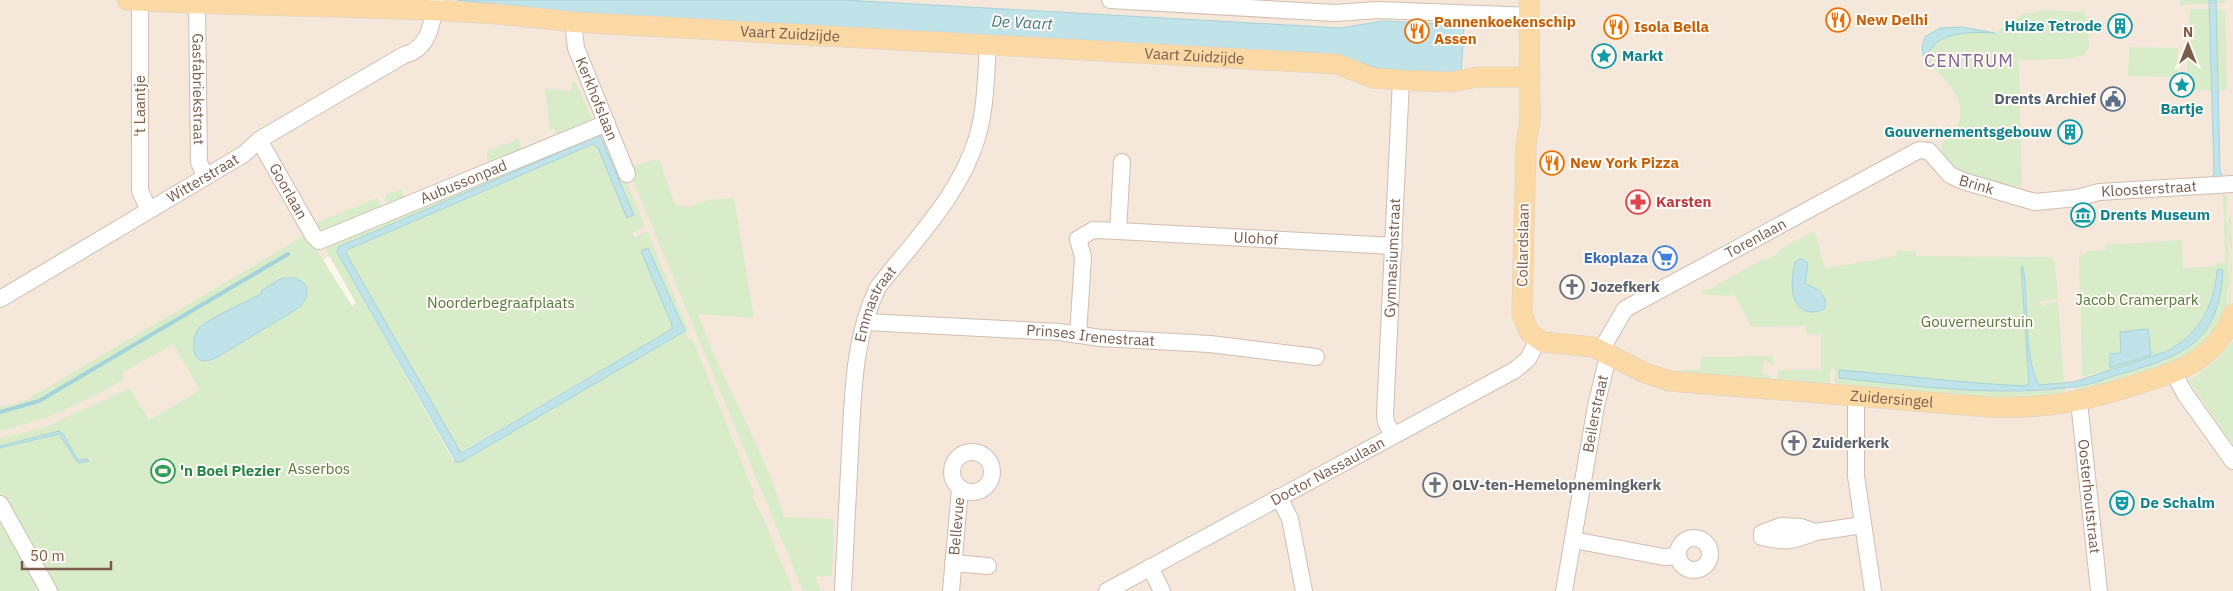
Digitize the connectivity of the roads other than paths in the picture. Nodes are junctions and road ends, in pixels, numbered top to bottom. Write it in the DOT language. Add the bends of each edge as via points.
graph roads {
  1 [pos="1110,0"];
  2 [pos="197,3"];
  3 [pos="1249,4"];
  4 [pos="136,5"];
  5 [pos="429,6"];
  6 [pos="1523,8"];
  7 [pos="573,22"];
  8 [pos="988,44"];
  9 [pos="1402,80"];
  10 [pos="1525,84"];
  11 [pos="607,122"];
  12 [pos="259,140"];
  13 [pos="1929,151"];
  14 [pos="1122,162"];
  15 [pos="627,174"];
  16 [pos="205,176"];
  17 [pos="2233,184"];
  18 [pos="2035,202"];
  19 [pos="148,210"];
  20 [pos="1118,231"];
  21 [pos="319,242"];
  22 [pos="1394,246"];
  23 [pos="0,299"];
  24 [pos="2233,314"];
  25 [pos="866,322"];
  26 [pos="1078,335"];
  27 [pos="1538,340"];
  28 [pos="1606,353"];
  29 [pos="1316,357"];
  30 [pos="2173,372"];
  31 [pos="1856,396"];
  32 [pos="2080,402"];
  33 [pos="1393,436"];
  34 [pos="2233,461"];
  35 [pos="960,489"];
  36 [pos="1279,497"];
  37 [pos="0,504"];
  38 [pos="1863,525"];
  39 [pos="1815,532"];
  40 [pos="1573,540"];
  41 [pos="1678,556"];
  42 [pos="953,563"];
  43 [pos="988,566"];
  44 [pos="1150,567"];
  45 [pos="49,591"];
  46 [pos="843,591"];
  47 [pos="951,591"];
  48 [pos="1107,591"];
  49 [pos="1162,591"];
  50 [pos="1304,591"];
  51 [pos="1564,591"];
  52 [pos="1873,591"];
  53 [pos="2100,591"];
  1 -- 3 [label="street"];
  2 -- 4 [label="main road, Vaart Zuidzijde"];
  2 -- 5 [label="main road, Vaart Zuidzijde"];
  2 -- 16 [label="street, Gasfabriekstraat" via="199,162"];
  3 -- 6 [label="street" via="1335,13"];
  4 -- 19 [label="street, 't Laantje" via="140,192"];
  5 -- 7 [label="main road, Vaart Zuidzijde"];
  5 -- 12 [label="street, Witterstraat" via="420,34 406,48 404,55"];
  6 -- 10 [label="main road, Collardslaan" via="1529,55"];
  7 -- 8 [label="main road, Vaart Zuidzijde"];
  7 -- 11 [label="street, Kerkhofslaan" via="576,48"];
  8 -- 9 [label="main road, Vaart Zuidzijde" via="1337,64 1374,78"];
  8 -- 25 [label="street, Emmastraat" via="983,112 968,163 943,205 878,287"];
  9 -- 10 [label="main road, Vaart Zuidzijde" via="1451,82 1459,88"];
  9 -- 22 [label="street, Gymnasiumstraat"];
  10 -- 27 [label="main road, Collardslaan" via="1530,121 1526,144 1522,314 1528,330"];
  11 -- 15 [label="street, Kerkhofslaan"];
  11 -- 21 [label="street, Aubussonpad"];
  12 -- 16 [label="street, Witterstraat" via="244,154"];
  12 -- 21 [label="street, Goorlaan"];
  13 -- 18 [label="street, Brink" via="1956,178"];
  13 -- 28 [label="street, Torenlaan" via="1919,150 1907,156 1625,309"];
  14 -- 20 [label="street"];
  16 -- 19 [label="street, Witterstraat"];
  17 -- 18 [label="street, Kloosterstraat" via="2099,192 2077,198"];
  19 -- 23 [label="street, Witterstraat"];
  20 -- 22 [label="street, Ulohof"];
  20 -- 26 [label="street, Ulohof" via="1093,230 1078,239 1083,258"];
  22 -- 33 [label="street, Gymnasiumstraat" via="1385,415"];
  24 -- 30 [label="main road, Zuidersingel" via="2220,340 2210,351"];
  25 -- 26 [label="street, Prinses Irenestraat"];
  25 -- 46 [label="street, Emmastraat" via="854,383"];
  26 -- 29 [label="street, Prinses Irenestraat" via="1210,344"];
  27 -- 28 [label="main road, Zuidersingel" via="1585,345"];
  27 -- 33 [label="street, Doctor Nassaulaan" via="1528,359 1514,370"];
  28 -- 31 [label="main road, Zuidersingel" via="1645,373 1670,381"];
  28 -- 40 [label="street, Beilerstraat"];
  30 -- 32 [label="main road, Zuidersingel"];
  30 -- 34 [label="street" via="2178,384"];
  31 -- 32 [label="main road, Zuidersingel" via="2013,408"];
  31 -- 38 [label="street" via="1856,476"];
  32 -- 53 [label="street, Oosterhoutstraat"];
  33 -- 36 [label="street, Doctor Nassaulaan"];
  35 -- 42 [label="street, Bellevue"];
  36 -- 44 [label="street, Doctor Nassaulaan"];
  36 -- 50 [label="street" via="1290,520"];
  37 -- 45 [label="street"];
  38 -- 39 [label="street"];
  38 -- 52 [label="street"];
  40 -- 41 [label="street" via="1664,557"];
  40 -- 51 [label="street, Beilerstraat"];
  42 -- 43 [label="street, Bellevue"];
  42 -- 47 [label="street, Bellevue"];
  44 -- 48 [label="street, Doctor Nassaulaan"];
  44 -- 49 [label="street"];
}
